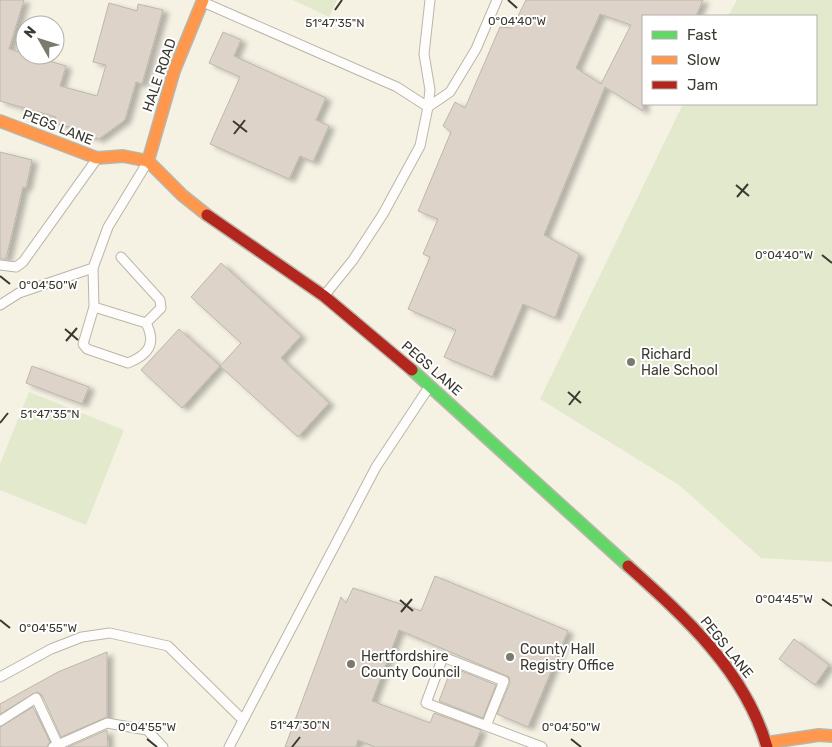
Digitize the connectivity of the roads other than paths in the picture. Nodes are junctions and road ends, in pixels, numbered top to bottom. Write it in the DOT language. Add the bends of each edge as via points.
graph roads {
  1 [pos="430,0"];
  2 [pos="497,0"];
  3 [pos="201,1"];
  4 [pos="428,107"];
  5 [pos="0,121"];
  6 [pos="97,158"];
  7 [pos="148,161"];
  8 [pos="121,257"];
  9 [pos="0,265"];
  10 [pos="93,268"];
  11 [pos="324,296"];
  12 [pos="0,305"];
  13 [pos="94,307"];
  14 [pos="146,323"];
  15 [pos="430,386"];
  16 [pos="0,677"];
  17 [pos="242,719"];
  18 [pos="0,721"];
  19 [pos="486,726"];
  20 [pos="832,736"];
  21 [pos="767,745"];
  22 [pos="57,746"];
  23 [pos="163,747"];
  24 [pos="229,747"];
  25 [pos="542,747"];
  1 -- 4 [label="lane" via="424,54 430,90"];
  2 -- 4 [label="lane" via="476,49 450,92"];
  3 -- 4 [label="lane" via="397,87"];
  3 -- 7 [label="main road, HALE ROAD" via="174,71"];
  4 -- 11 [label="lane" via="420,146 383,214 353,260"];
  5 -- 6 [label="main road, PEGS LANE"];
  6 -- 7 [label="main road, PEGS LANE" via="123,156"];
  6 -- 9 [label="lane" via="23,262 16,267"];
  7 -- 10 [label="lane" via="108,227"];
  7 -- 11 [label="main road, PEGS LANE" via="212,219"];
  8 -- 14 [label="lane" via="160,300 161,308"];
  10 -- 12 [label="lane" via="19,293"];
  10 -- 13 [label="lane"];
  11 -- 15 [label="main road, PEGS LANE"];
  13 -- 14 [label="lane"];
  13 -- 14 [label="lane" via="83,344 128,363 141,358 149,348 151,333"];
  15 -- 17 [label="lane" via="376,468"];
  15 -- 21 [label="main road, PEGS LANE" via="663,597 706,641 738,682 759,719"];
  16 -- 17 [label="lane" via="82,637 110,634 168,646"];
  17 -- 24 [label="lane"];
  18 -- 22 [label="lane" via="36,698"];
  19 -- 19 [label="lane" via="426,703 443,657 504,681"];
  19 -- 25 [label="lane"];
  20 -- 21 [label="main road" via="819,735"];
  22 -- 23 [label="lane" via="107,723 147,730"];
}
